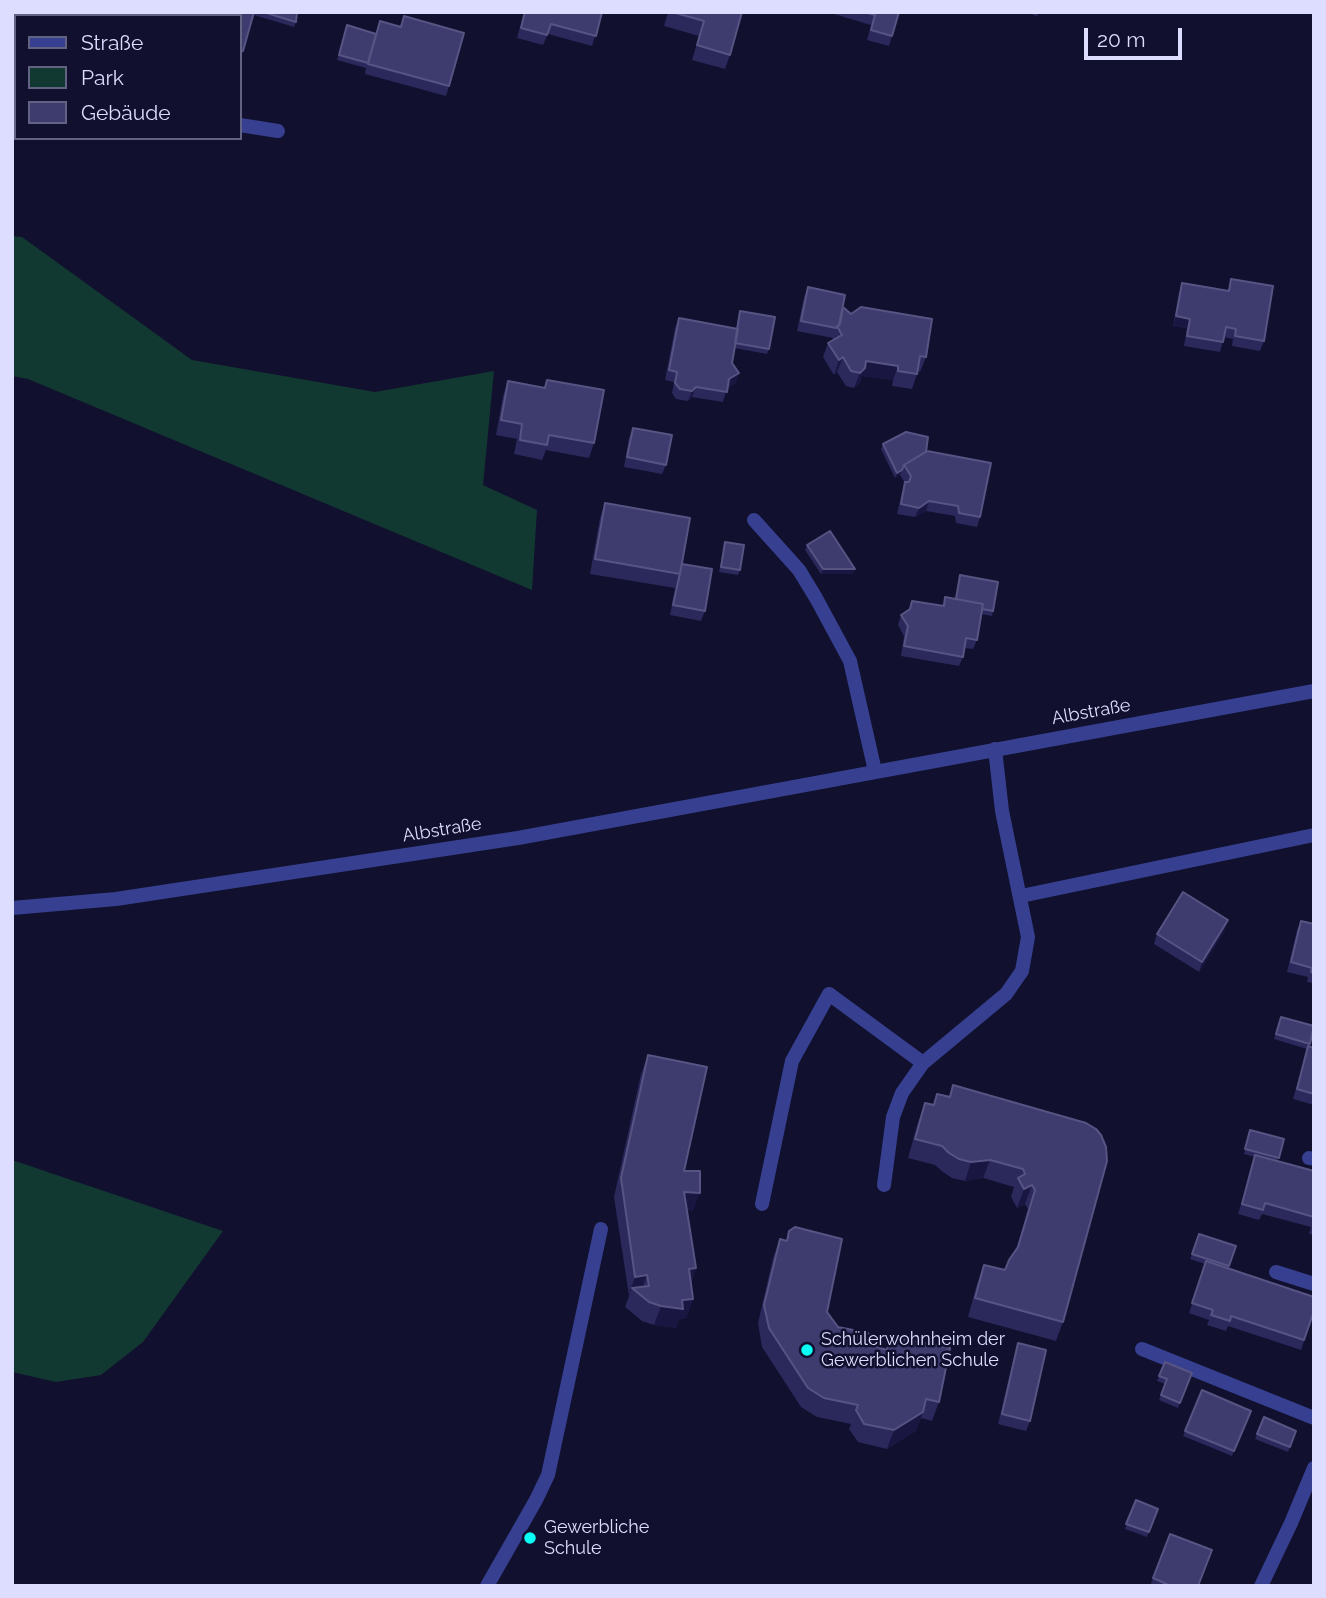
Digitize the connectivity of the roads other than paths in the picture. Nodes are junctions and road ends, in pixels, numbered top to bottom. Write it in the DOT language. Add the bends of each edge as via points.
graph roads {
  1 [pos="242,125"];
  2 [pos="278,131"];
  3 [pos="754,520"];
  4 [pos="1314,691"];
  5 [pos="995,749"];
  6 [pos="875,771"];
  7 [pos="1314,835"];
  8 [pos="1021,896"];
  9 [pos="12,908"];
  10 [pos="923,1063"];
  11 [pos="884,1185"];
  12 [pos="762,1204"];
  13 [pos="601,1229"];
  14 [pos="1276,1272"];
  15 [pos="1314,1284"];
  16 [pos="1142,1349"];
  17 [pos="1314,1418"];
  18 [pos="1314,1468"];
  19 [pos="487,1586"];
  20 [pos="1261,1586"];
  1 -- 2 [label="street"];
  3 -- 6 [label="street" via="799,570 850,661"];
  4 -- 5 [label="street, Albstraße"];
  5 -- 6 [label="street, Albstraße"];
  5 -- 8 [label="street" via="1002,811"];
  6 -- 9 [label="street, Albstraße" via="518,838 116,899"];
  7 -- 8 [label="street"];
  8 -- 10 [label="street" via="1028,937 1022,971 1006,994"];
  10 -- 11 [label="street" via="892,1117"];
  10 -- 12 [label="street" via="829,994 792,1061"];
  13 -- 19 [label="street" via="548,1475"];
  14 -- 15 [label="street"];
  16 -- 17 [label="street"];
  18 -- 20 [label="street"];
}
